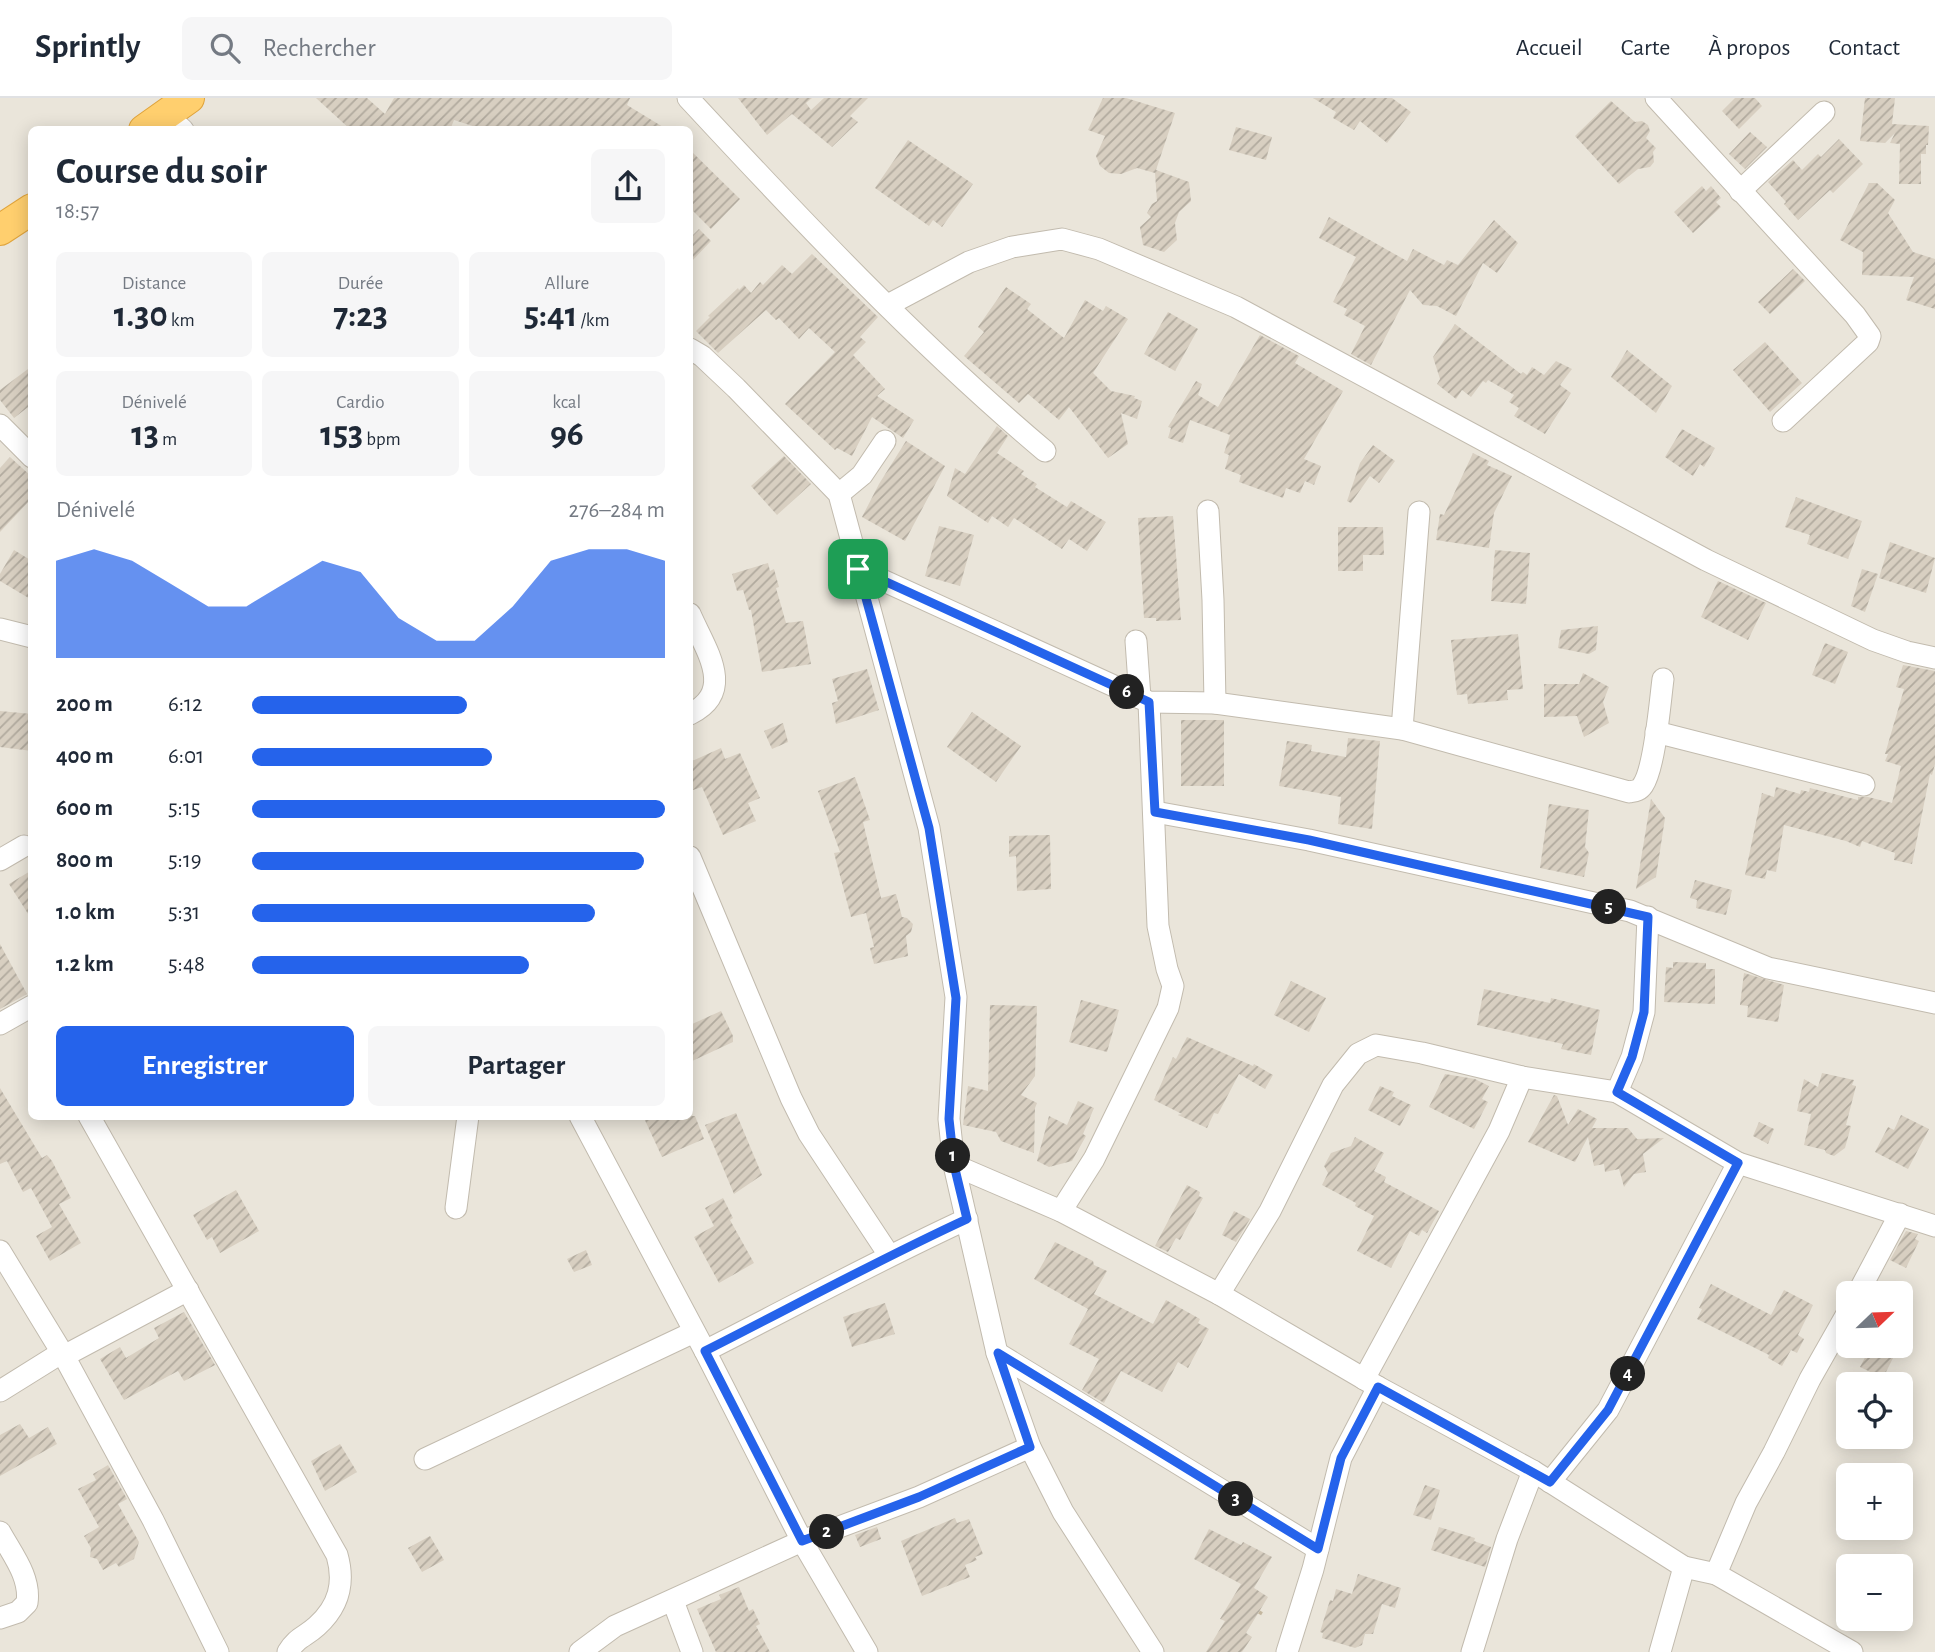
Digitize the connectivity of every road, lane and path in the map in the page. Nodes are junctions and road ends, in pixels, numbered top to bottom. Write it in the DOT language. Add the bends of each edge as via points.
graph roads {
  1 [pos="688,98"];
  2 [pos="1656,98"];
  3 [pos="1824,113"];
  4 [pos="1740,191"];
  5 [pos="28,212"];
  6 [pos="0,230"];
  7 [pos="888,305"];
  8 [pos="693,351"];
  9 [pos="1783,421"];
  10 [pos="0,425"];
  11 [pos="886,441"];
  12 [pos="1045,451"];
  13 [pos="28,453"];
  14 [pos="839,494"];
  15 [pos="1208,511"];
  16 [pos="1419,512"];
  17 [pos="858,569"];
  18 [pos="693,621"];
  19 [pos="0,629"];
  20 [pos="28,636"];
  21 [pos="1136,641"];
  22 [pos="1935,658"];
  23 [pos="1663,678"];
  24 [pos="1145,700"];
  25 [pos="1215,704"];
  26 [pos="693,712"];
  27 [pos="1402,729"];
  28 [pos="1656,732"];
  29 [pos="1864,785"];
  30 [pos="1155,812"];
  31 [pos="24,846"];
  32 [pos="0,860"];
  33 [pos="693,864"];
  34 [pos="1648,917"];
  35 [pos="1935,1003"];
  36 [pos="28,1011"];
  37 [pos="0,1024"];
  38 [pos="1522,1077"];
  39 [pos="1617,1092"];
  40 [pos="91,1120"];
  41 [pos="467,1120"];
  42 [pos="582,1120"];
  43 [pos="1738,1163"];
  44 [pos="954,1165"];
  45 [pos="456,1208"];
  46 [pos="1061,1211"];
  47 [pos="1900,1214"];
  48 [pos="967,1219"];
  49 [pos="1935,1226"];
  50 [pos="0,1251"];
  51 [pos="889,1255"];
  52 [pos="1864,1281"];
  53 [pos="188,1290"];
  54 [pos="1219,1294"];
  55 [pos="1836,1333"];
  56 [pos="699,1342"];
  57 [pos="998,1353"];
  58 [pos="63,1355"];
  59 [pos="1371,1383"];
  60 [pos="0,1391"];
  61 [pos="1030,1447"];
  62 [pos="425,1459"];
  63 [pos="1541,1476"];
  64 [pos="0,1532"];
  65 [pos="802,1541"];
  66 [pos="1318,1549"];
  67 [pos="1684,1567"];
  68 [pos="1716,1574"];
  69 [pos="673,1601"];
  70 [pos="1259,1612"];
  71 [pos="1264,1615"];
  72 [pos="0,1618"];
  73 [pos="218,1652"];
  74 [pos="288,1652"];
  75 [pos="580,1652"];
  76 [pos="692,1652"];
  77 [pos="867,1652"];
  78 [pos="1153,1652"];
  79 [pos="1287,1652"];
  80 [pos="1472,1652"];
  81 [pos="1660,1652"];
  82 [pos="1852,1652"];
  1 -- 7 [label="street"];
  2 -- 4 [label="street"];
  3 -- 4 [label="street"];
  4 -- 9 [label="street" via="1870,336"];
  5 -- 6 [label="highway"];
  7 -- 12 [label="street" via="973,391"];
  7 -- 22 [label="street" via="969,262 1012,247 1062,239 1099,249 1236,307 1706,560 1873,640"];
  8 -- 14 [label="street"];
  10 -- 13 [label="street"];
  11 -- 14 [label="street" via="862,475"];
  14 -- 17 [label="street"];
  15 -- 25 [label="street"];
  16 -- 27 [label="street"];
  17 -- 24 [label="street"];
  17 -- 44 [label="street" via="929,828 956,998 949,1119"];
  18 -- 26 [label="street" via="716,673 708,702"];
  19 -- 20 [label="street"];
  21 -- 24 [label="street"];
  23 -- 28 [label="street"];
  24 -- 25 [label="street"];
  24 -- 30 [label="street"];
  25 -- 27 [label="street"];
  27 -- 28 [label="street" via="1629,792 1644,783"];
  28 -- 29 [label="street"];
  30 -- 34 [label="street" via="1309,840"];
  30 -- 46 [label="street" via="1158,926 1173,986 1168,1008 1094,1159"];
  31 -- 32 [label="street"];
  33 -- 51 [label="street" via="809,1134"];
  34 -- 35 [label="street" via="1768,968"];
  34 -- 39 [label="street" via="1644,1012"];
  36 -- 37 [label="street"];
  38 -- 39 [label="street"];
  38 -- 54 [label="street" via="1377,1045 1358,1055 1333,1085 1270,1211"];
  38 -- 59 [label="street"];
  39 -- 43 [label="street"];
  40 -- 53 [label="street"];
  41 -- 45 [label="street"];
  42 -- 56 [label="street"];
  43 -- 47 [label="street"];
  43 -- 63 [label="street" via="1608,1410"];
  44 -- 46 [label="street"];
  44 -- 48 [label="street"];
  46 -- 54 [label="street"];
  47 -- 49 [label="street"];
  47 -- 52 [label="street"];
  48 -- 51 [label="street"];
  48 -- 57 [label="street"];
  50 -- 58 [label="street"];
  51 -- 56 [label="street" via="801,1303"];
  53 -- 58 [label="street"];
  53 -- 74 [label="street" via="343,1573 334,1608 296,1639"];
  54 -- 59 [label="street"];
  55 -- 68 [label="street" via="1745,1503"];
  56 -- 62 [label="street"];
  56 -- 65 [label="street"];
  57 -- 61 [label="street"];
  57 -- 66 [label="street"];
  58 -- 60 [label="street"];
  58 -- 73 [label="street"];
  59 -- 63 [label="street"];
  59 -- 66 [label="street" via="1341,1458"];
  61 -- 65 [label="street" via="919,1497"];
  61 -- 78 [label="street" via="1063,1512"];
  63 -- 67 [label="street"];
  63 -- 80 [label="street" via="1507,1539"];
  64 -- 72 [label="street" via="29,1590 27,1603 18,1612"];
  65 -- 69 [label="street"];
  65 -- 77 [label="street"];
  66 -- 79 [label="street"];
  67 -- 68 [label="street"];
  67 -- 81 [label="street"];
  68 -- 82 [label="street"];
  69 -- 75 [label="street" via="615,1626"];
  69 -- 76 [label="street"];
  70 -- 71 [label="path"];
}
